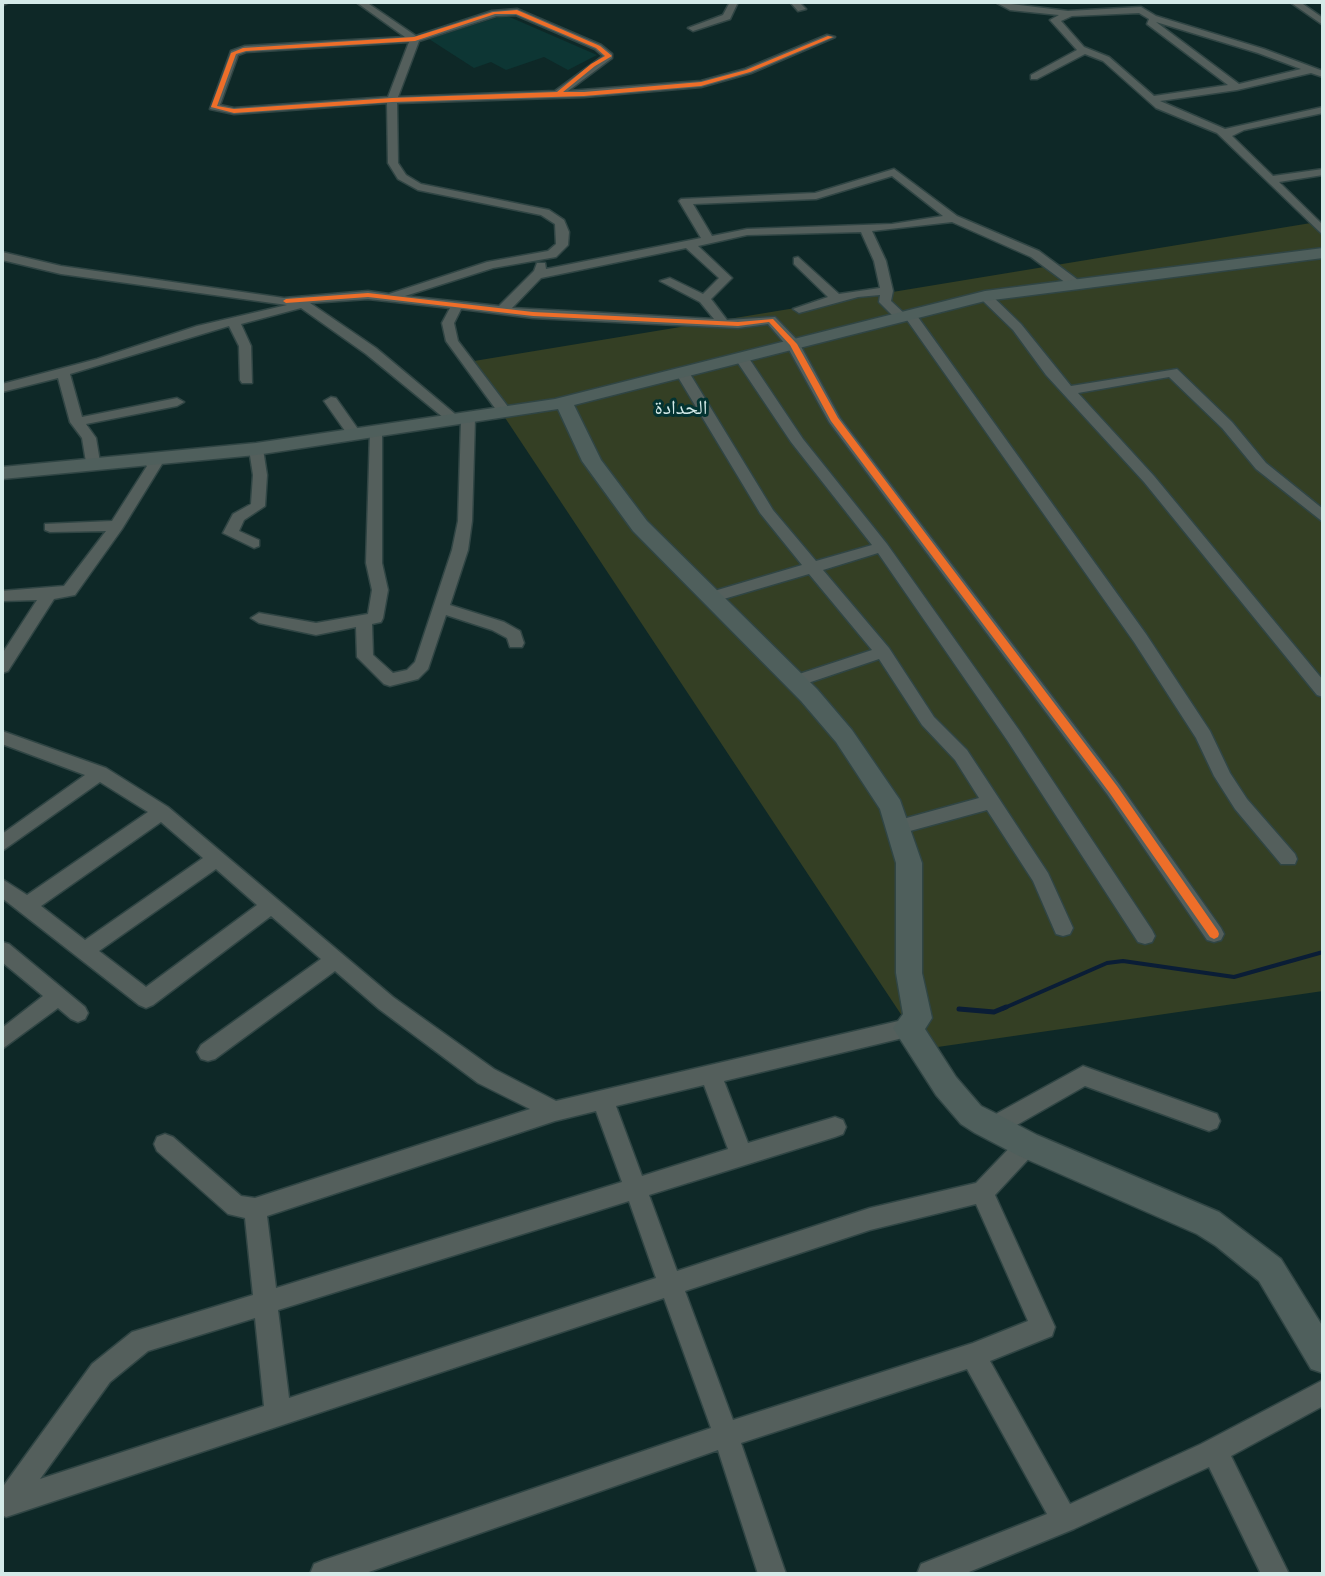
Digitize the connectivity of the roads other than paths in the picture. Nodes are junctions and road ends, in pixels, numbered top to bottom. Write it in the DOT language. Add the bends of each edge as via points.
graph roads {
  1 [pos="363,2"];
  2 [pos="734,2"];
  3 [pos="999,2"];
  4 [pos="1294,2"];
  5 [pos="1137,5"];
  6 [pos="1070,13"];
  7 [pos="1323,22"];
  8 [pos="1058,25"];
  9 [pos="1040,26"];
  10 [pos="693,28"];
  11 [pos="830,37"];
  12 [pos="415,39"];
  13 [pos="1085,50"];
  14 [pos="1318,72"];
  15 [pos="1034,77"];
  16 [pos="1237,87"];
  17 [pos="558,94"];
  18 [pos="1151,99"];
  19 [pos="392,100"];
  20 [pos="1323,110"];
  21 [pos="1226,138"];
  22 [pos="1323,172"];
  23 [pos="1270,180"];
  24 [pos="953,218"];
  25 [pos="865,228"];
  26 [pos="1323,232"];
  27 [pos="708,239"];
  28 [pos="688,243"];
  29 [pos="1323,253"];
  30 [pos="2,256"];
  31 [pos="543,257"];
  32 [pos="798,261"];
  33 [pos="537,275"];
  34 [pos="666,281"];
  35 [pos="1074,283"];
  36 [pos="887,291"];
  37 [pos="985,296"];
  38 [pos="391,297"];
  39 [pos="836,298"];
  40 [pos="704,299"];
  41 [pos="286,301"];
  42 [pos="303,304"];
  43 [pos="457,306"];
  44 [pos="799,309"];
  45 [pos="502,311"];
  46 [pos="907,317"];
  47 [pos="722,321"];
  48 [pos="234,323"];
  49 [pos="793,344"];
  50 [pos="741,357"];
  51 [pos="63,372"];
  52 [pos="682,372"];
  53 [pos="247,380"];
  54 [pos="2,388"];
  55 [pos="1068,391"];
  56 [pos="331,401"];
  57 [pos="177,402"];
  58 [pos="564,402"];
  59 [pos="505,412"];
  60 [pos="462,419"];
  61 [pos="77,422"];
  62 [pos="377,432"];
  63 [pos="355,435"];
  64 [pos="256,449"];
  65 [pos="147,460"];
  66 [pos="93,462"];
  67 [pos="2,473"];
  68 [pos="1323,517"];
  69 [pos="117,526"];
  70 [pos="50,527"];
  71 [pos="254,543"];
  72 [pos="882,547"];
  73 [pos="810,567"];
  74 [pos="49,594"];
  75 [pos="2,596"];
  76 [pos="710,598"];
  77 [pos="442,608"];
  78 [pos="259,618"];
  79 [pos="364,620"];
  80 [pos="11,640"];
  81 [pos="516,643"];
  82 [pos="883,652"];
  83 [pos="2,667"];
  84 [pos="796,681"];
  85 [pos="1323,691"];
  86 [pos="2,737"];
  87 [pos="100,773"];
  88 [pos="991,802"];
  89 [pos="162,812"];
  90 [pos="899,827"];
  91 [pos="2,844"];
  92 [pos="218,857"];
  93 [pos="1288,859"];
  94 [pos="2,887"];
  95 [pos="271,905"];
  96 [pos="26,906"];
  97 [pos="1063,928"];
  98 [pos="1214,934"];
  99 [pos="1145,936"];
  100 [pos="2,950"];
  101 [pos="84,951"];
  102 [pos="335,960"];
  103 [pos="58,996"];
  104 [pos="78,1013"];
  105 [pos="907,1028"];
  106 [pos="2,1040"];
  107 [pos="208,1052"];
  108 [pos="711,1075"];
  109 [pos="602,1098"];
  110 [pos="555,1111"];
  111 [pos="1209,1121"];
  112 [pos="835,1127"];
  113 [pos="993,1127"];
  114 [pos="165,1144"];
  115 [pos="1027,1145"];
  116 [pos="742,1157"];
  117 [pos="636,1190"];
  118 [pos="982,1192"];
  119 [pos="255,1209"];
  120 [pos="671,1284"];
  121 [pos="265,1303"];
  122 [pos="973,1355"];
  123 [pos="1323,1357"];
  124 [pos="1323,1392"];
  125 [pos="278,1415"];
  126 [pos="726,1435"];
  127 [pos="1215,1451"];
  128 [pos="4,1507"];
  129 [pos="1065,1520"];
  130 [pos="324,1574"];
  131 [pos="772,1574"];
  132 [pos="931,1574"];
  133 [pos="1275,1574"];
  1 -- 12 [label="street"];
  2 -- 10 [label="street" via="727,17"];
  3 -- 6 [label="street"];
  4 -- 7 [label="street"];
  5 -- 6 [label="street"];
  5 -- 14 [label="street"];
  5 -- 16 [label="street"];
  6 -- 8 [label="street" via="1056,18"];
  8 -- 9 [label="street"];
  8 -- 13 [label="street"];
  11 -- 17 [label="street" via="701,84"];
  12 -- 17 [label="street" via="495,13 517,12 609,56"];
  12 -- 19 [label="street"];
  12 -- 19 [label="street" via="245,49 234,53 214,107 234,111"];
  13 -- 15 [label="street"];
  13 -- 18 [label="street" via="1106,59"];
  14 -- 16 [label="street"];
  16 -- 18 [label="street"];
  17 -- 19 [label="street"];
  18 -- 21 [label="street" via="1213,126"];
  19 -- 31 [label="street" via="393,163 402,177 418,187 545,212 560,222 563,232 562,245"];
  20 -- 21 [label="street" via="1241,127"];
  21 -- 23 [label="street"];
  22 -- 23 [label="street"];
  23 -- 26 [label="street"];
  24 -- 25 [label="street"];
  24 -- 27 [label="street" via="894,172 816,196 685,201"];
  24 -- 35 [label="street" via="1035,254"];
  25 -- 27 [label="street" via="763,231"];
  25 -- 36 [label="street"];
  27 -- 28 [label="street"];
  28 -- 33 [label="street"];
  28 -- 40 [label="street" via="726,278"];
  29 -- 35 [label="main road"];
  30 -- 41 [label="street" via="61,270"];
  31 -- 33 [label="street"];
  31 -- 38 [label="street" via="491,265"];
  32 -- 39 [label="street"];
  33 -- 45 [label="street"];
  34 -- 40 [label="street"];
  35 -- 37 [label="main road"];
  36 -- 39 [label="street"];
  36 -- 46 [label="street" via="885,302"];
  37 -- 46 [label="main road"];
  37 -- 55 [label="street"];
  38 -- 41 [label="street"];
  38 -- 43 [label="street"];
  39 -- 44 [label="street"];
  40 -- 47 [label="street"];
  41 -- 42 [label="street"];
  42 -- 48 [label="street"];
  42 -- 60 [label="street"];
  43 -- 45 [label="street"];
  43 -- 59 [label="street" via="448,323 452,341"];
  45 -- 47 [label="street"];
  46 -- 49 [label="main road"];
  46 -- 93 [label="street" via="1140,638 1241,804"];
  47 -- 49 [label="street" via="771,320"];
  48 -- 51 [label="street"];
  48 -- 53 [label="street" via="245,346"];
  49 -- 50 [label="main road"];
  49 -- 98 [label="street" via="834,419 1113,789"];
  50 -- 52 [label="main road"];
  50 -- 72 [label="street" via="798,442"];
  51 -- 54 [label="street"];
  51 -- 61 [label="street"];
  52 -- 58 [label="main road"];
  52 -- 73 [label="street" via="749,489"];
  55 -- 68 [label="street" via="1172,372 1261,466"];
  55 -- 85 [label="street" via="1149,479"];
  56 -- 63 [label="street"];
  57 -- 61 [label="street"];
  58 -- 59 [label="main road"];
  58 -- 76 [label="main road" via="601,474 640,526"];
  59 -- 60 [label="main road"];
  60 -- 62 [label="main road"];
  60 -- 77 [label="street" via="465,521"];
  61 -- 66 [label="street" via="89,438"];
  62 -- 63 [label="main road"];
  62 -- 79 [label="street" via="374,563 380,590 375,618"];
  63 -- 64 [label="main road"];
  64 -- 65 [label="main road"];
  64 -- 71 [label="street" via="258,506 238,517 231,533"];
  65 -- 66 [label="main road"];
  65 -- 69 [label="street" via="155,464"];
  66 -- 67 [label="main road"];
  69 -- 70 [label="street"];
  69 -- 74 [label="street" via="69,591"];
  72 -- 73 [label="street"];
  72 -- 99 [label="street"];
  73 -- 76 [label="street"];
  73 -- 82 [label="street"];
  74 -- 75 [label="street"];
  74 -- 80 [label="street"];
  76 -- 84 [label="main road"];
  77 -- 79 [label="street" via="422,665 412,675 390,680 365,657"];
  77 -- 81 [label="street" via="498,626 514,635"];
  78 -- 79 [label="street" via="316,629"];
  80 -- 83 [label="street"];
  82 -- 84 [label="street"];
  82 -- 88 [label="street" via="902,686 961,755"];
  84 -- 90 [label="main road" via="844,736"];
  86 -- 87 [label="street"];
  87 -- 89 [label="street"];
  87 -- 91 [label="street"];
  88 -- 90 [label="street"];
  88 -- 97 [label="street" via="1041,878"];
  89 -- 92 [label="street"];
  89 -- 96 [label="street"];
  90 -- 105 [label="main road" via="909,863 909,973 918,1018"];
  92 -- 95 [label="street"];
  92 -- 101 [label="street"];
  94 -- 96 [label="street"];
  95 -- 101 [label="street" via="146,999"];
  95 -- 102 [label="street"];
  96 -- 101 [label="street"];
  100 -- 103 [label="street"];
  102 -- 107 [label="street"];
  102 -- 110 [label="street" via="486,1076"];
  103 -- 104 [label="street"];
  103 -- 106 [label="street"];
  105 -- 108 [label="street"];
  105 -- 113 [label="main road" via="958,1101"];
  108 -- 109 [label="street"];
  108 -- 116 [label="street"];
  109 -- 110 [label="street"];
  109 -- 117 [label="street"];
  110 -- 119 [label="street"];
  111 -- 113 [label="street" via="1083,1076"];
  112 -- 116 [label="street"];
  113 -- 115 [label="main road"];
  114 -- 119 [label="street" via="236,1206"];
  115 -- 118 [label="street"];
  115 -- 123 [label="main road" via="1227,1235 1270,1270"];
  116 -- 117 [label="street"];
  117 -- 120 [label="street"];
  117 -- 121 [label="street"];
  118 -- 120 [label="street" via="870,1219"];
  118 -- 122 [label="street" via="1043,1327"];
  119 -- 121 [label="street"];
  120 -- 125 [label="street"];
  120 -- 126 [label="street"];
  121 -- 125 [label="street"];
  121 -- 128 [label="street" via="141,1341 121,1355 89,1387"];
  122 -- 126 [label="street"];
  122 -- 129 [label="street"];
  124 -- 127 [label="street"];
  125 -- 128 [label="street"];
  126 -- 130 [label="street"];
  126 -- 131 [label="street"];
  127 -- 129 [label="street"];
  127 -- 133 [label="street"];
  129 -- 132 [label="street"];
}
